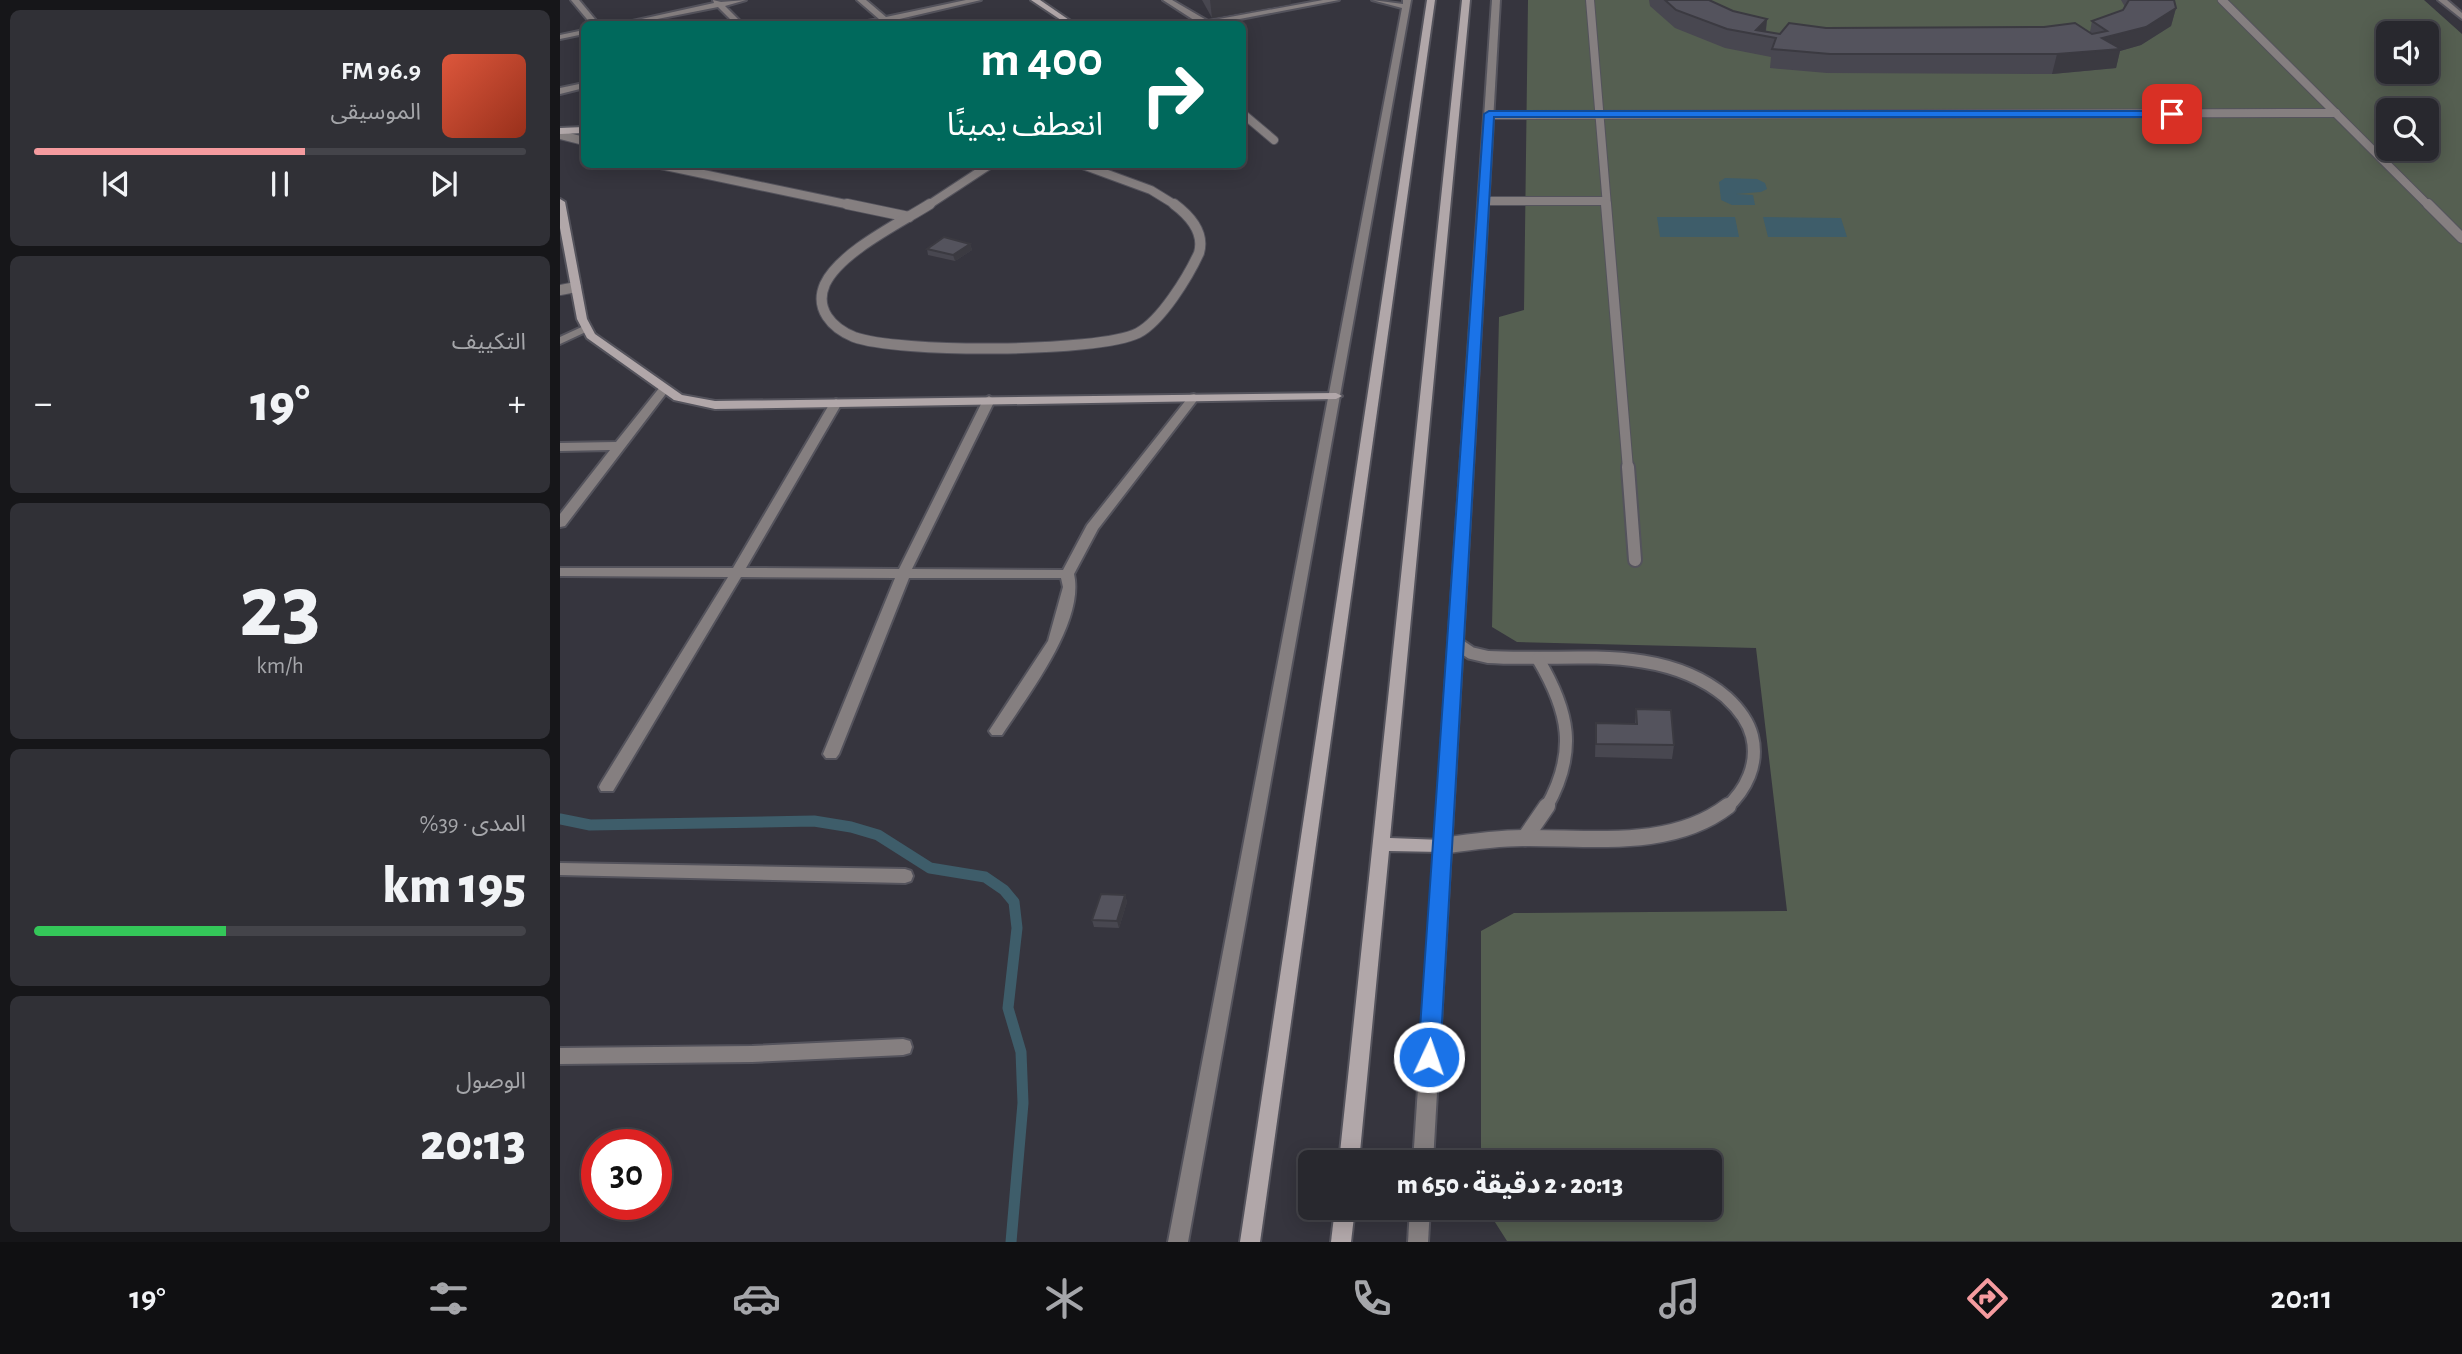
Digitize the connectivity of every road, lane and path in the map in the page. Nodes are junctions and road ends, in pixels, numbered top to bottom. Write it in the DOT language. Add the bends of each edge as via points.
graph roads {
  1 [pos="575,0"];
  2 [pos="741,0"];
  3 [pos="861,0"];
  4 [pos="977,0"];
  5 [pos="1035,0"];
  6 [pos="1167,0"];
  7 [pos="1335,0"];
  8 [pos="1376,0"];
  9 [pos="1431,0"];
  10 [pos="1466,0"];
  11 [pos="1496,0"];
  12 [pos="1590,0"];
  13 [pos="2222,0"];
  14 [pos="2442,0"];
  15 [pos="718,2"];
  16 [pos="1307,2"];
  17 [pos="1407,3"];
  18 [pos="2462,17"];
  19 [pos="592,21"];
  20 [pos="635,21"];
  21 [pos="736,21"];
  22 [pos="887,21"];
  23 [pos="892,21"];
  24 [pos="1066,21"];
  25 [pos="1201,21"];
  26 [pos="1220,21"];
  27 [pos="581,33"];
  28 [pos="560,37"];
  29 [pos="581,87"];
  30 [pos="560,91"];
  31 [pos="2336,113"];
  32 [pos="1489,114"];
  33 [pos="1600,115"];
  34 [pos="1246,116"];
  35 [pos="581,130"];
  36 [pos="560,133"];
  37 [pos="581,140"];
  38 [pos="1274,140"];
  39 [pos="675,168"];
  40 [pos="985,168"];
  41 [pos="1090,168"];
  42 [pos="1483,201"];
  43 [pos="1606,201"];
  44 [pos="560,203"];
  45 [pos="909,217"];
  46 [pos="2462,238"];
  47 [pos="576,287"];
  48 [pos="560,290"];
  49 [pos="586,328"];
  50 [pos="560,341"];
  51 [pos="664,389"];
  52 [pos="1336,396"];
  53 [pos="1194,397"];
  54 [pos="989,400"];
  55 [pos="836,403"];
  56 [pos="620,446"];
  57 [pos="560,447"];
  58 [pos="560,523"];
  59 [pos="1635,560"];
  60 [pos="560,572"];
  61 [pos="904,572"];
  62 [pos="737,573"];
  63 [pos="1067,574"];
  64 [pos="1456,643"];
  65 [pos="1538,659"];
  66 [pos="997,731"];
  67 [pos="831,754"];
  68 [pos="607,787"];
  69 [pos="1525,838"];
  70 [pos="1380,844"];
  71 [pos="1442,846"];
  72 [pos="560,869"];
  73 [pos="905,876"];
  74 [pos="903,1047"];
  75 [pos="560,1056"];
  76 [pos="1350,1150"];
  77 [pos="1424,1150"];
  78 [pos="1344,1220"];
  79 [pos="1419,1220"];
  80 [pos="1178,1242"];
  81 [pos="1250,1242"];
  82 [pos="1341,1242"];
  83 [pos="1418,1242"];
  1 -- 19 [label="street"];
  2 -- 15 [label="street"];
  3 -- 22 [label="street"];
  4 -- 23 [label="street"];
  5 -- 24 [label="main road"];
  6 -- 25 [label="street"];
  7 -- 16 [label="street"];
  8 -- 17 [label="street"];
  9 -- 81 [label="main road"];
  10 -- 70 [label="main road"];
  11 -- 32 [label="street"];
  12 -- 33 [label="lane"];
  13 -- 31 [label="lane"];
  14 -- 18 [label="street"];
  15 -- 20 [label="street"];
  15 -- 21 [label="street"];
  16 -- 26 [label="street"];
  17 -- 52 [label="street"];
  27 -- 28 [label="street"];
  29 -- 30 [label="street"];
  31 -- 33 [label="lane"];
  31 -- 46 [label="lane"];
  32 -- 33 [label="lane"];
  32 -- 42 [label="street"];
  33 -- 43 [label="lane"];
  34 -- 38 [label="lane"];
  35 -- 36 [label="main road"];
  36 -- 37 [label="lane"];
  39 -- 45 [label="lane"];
  40 -- 45 [label="lane"];
  41 -- 45 [label="lane" via="1172,201 1196,228 1201,241 1197,256 1163,312 1150,326 1130,336 1067,344 949,348 868,341 836,330 822,302 829,276 851,255"];
  42 -- 43 [label="lane"];
  42 -- 64 [label="street"];
  43 -- 59 [label="lane"];
  44 -- 47 [label="main road"];
  47 -- 48 [label="lane"];
  47 -- 49 [label="main road"];
  49 -- 50 [label="street"];
  49 -- 51 [label="main road"];
  51 -- 55 [label="main road" via="678,398 715,405"];
  51 -- 56 [label="street"];
  52 -- 53 [label="main road"];
  52 -- 80 [label="street"];
  53 -- 54 [label="main road"];
  53 -- 63 [label="street" via="1092,528"];
  54 -- 55 [label="main road"];
  54 -- 61 [label="street"];
  55 -- 62 [label="street"];
  56 -- 57 [label="street"];
  56 -- 58 [label="street"];
  60 -- 62 [label="street"];
  61 -- 62 [label="street"];
  61 -- 63 [label="street"];
  61 -- 67 [label="street"];
  62 -- 68 [label="street"];
  63 -- 66 [label="street" via="1070,587 1055,641"];
  64 -- 65 [label="lane" via="1488,657"];
  64 -- 71 [label="street"];
  65 -- 69 [label="lane" via="1561,699 1568,744 1556,792"];
  65 -- 69 [label="lane" via="1622,660 1679,668 1704,680 1734,704 1752,733 1755,755 1751,777 1737,797 1718,814 1692,827 1624,838"];
  69 -- 71 [label="lane"];
  70 -- 71 [label="main road"];
  70 -- 76 [label="main road"];
  71 -- 77 [label="street"];
  72 -- 73 [label="street"];
  74 -- 75 [label="street"];
  78 -- 82 [label="main road"];
  79 -- 83 [label="street"];
}
